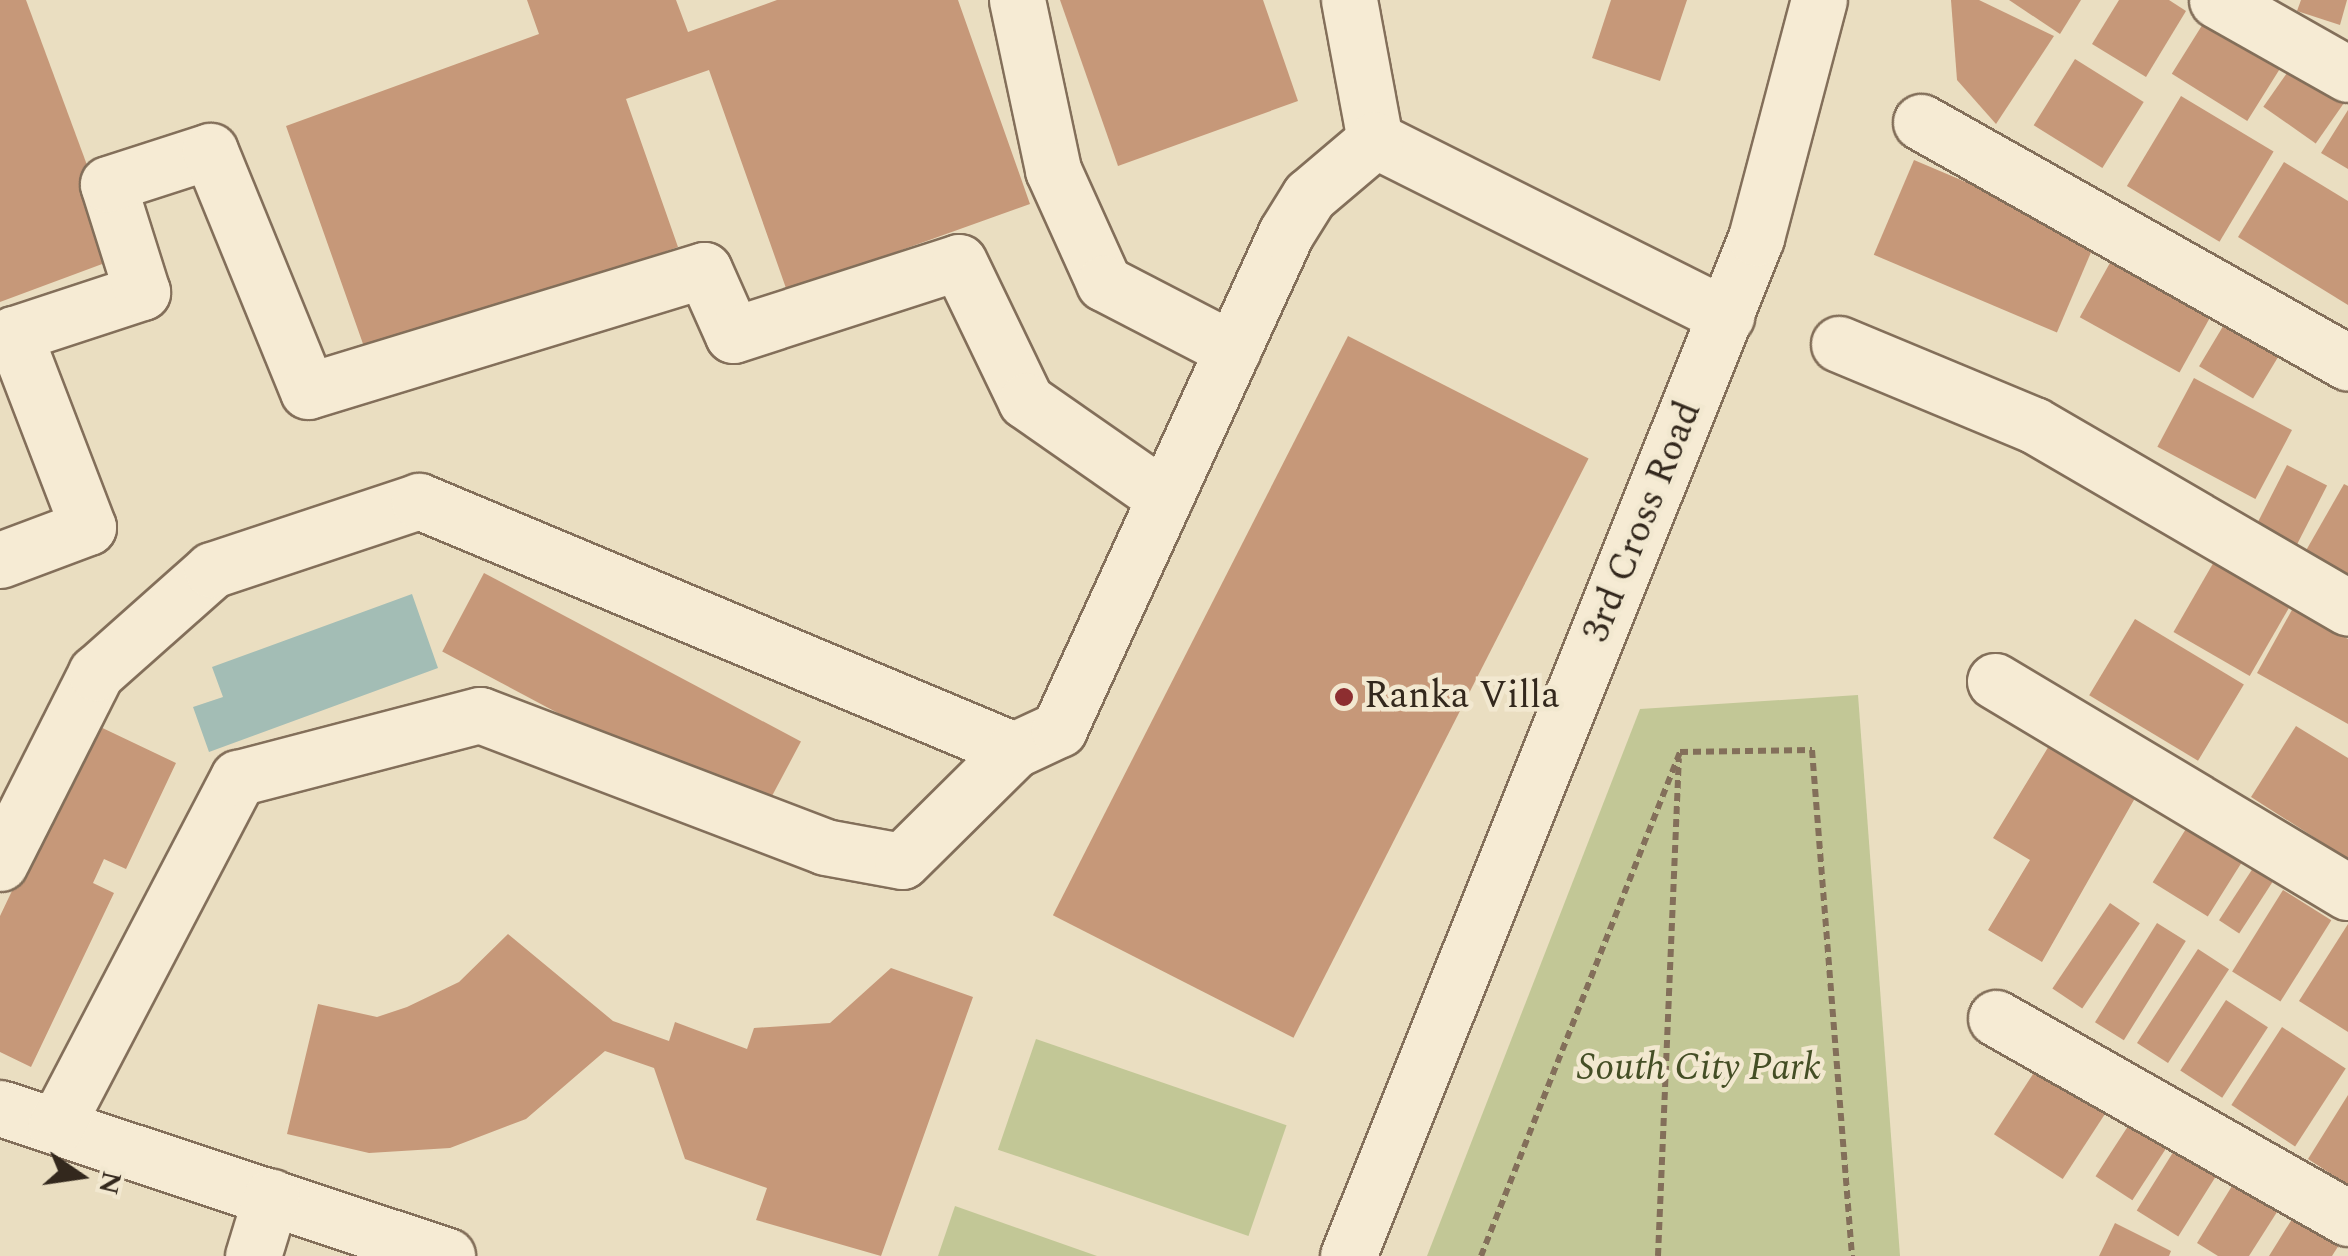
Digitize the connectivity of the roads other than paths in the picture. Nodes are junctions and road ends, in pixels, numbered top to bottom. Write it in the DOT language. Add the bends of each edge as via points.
graph roads {
  1 [pos="1017,0"];
  2 [pos="1349,0"];
  3 [pos="1819,0"];
  4 [pos="2217,0"];
  5 [pos="2348,74"];
  6 [pos="1921,122"];
  7 [pos="1376,140"];
  8 [pos="1726,316"];
  9 [pos="1839,344"];
  10 [pos="1233,350"];
  11 [pos="2348,363"];
  12 [pos="1165,498"];
  13 [pos="0,560"];
  14 [pos="2348,608"];
  15 [pos="1995,681"];
  16 [pos="1014,750"];
  17 [pos="0,862"];
  18 [pos="2348,892"];
  19 [pos="1996,1018"];
  20 [pos="0,1108"];
  21 [pos="56,1126"];
  22 [pos="271,1198"];
  23 [pos="2348,1218"];
  24 [pos="253,1256"];
  25 [pos="447,1256"];
  26 [pos="1348,1256"];
  1 -- 10 [label="street" via="1053,170 1104,282"];
  2 -- 7 [label="street"];
  3 -- 8 [label="street, 3rd Cross Road" via="1778,168"];
  4 -- 5 [label="street"];
  6 -- 11 [label="street"];
  7 -- 8 [label="street"];
  7 -- 10 [label="street" via="1308,196"];
  8 -- 26 [label="street, 3rd Cross Road"];
  9 -- 14 [label="street" via="2034,425"];
  10 -- 12 [label="street"];
  12 -- 13 [label="street" via="1026,401 959,262 733,335 704,270 308,391 210,150 108,184 142,292 14,334 88,527"];
  12 -- 16 [label="street" via="1059,729"];
  15 -- 18 [label="street"];
  16 -- 17 [label="street" via="419,501 212,570 96,672"];
  16 -- 21 [label="street" via="902,861 825,847 480,715 238,778"];
  19 -- 23 [label="street"];
  20 -- 21 [label="street"];
  21 -- 22 [label="street"];
  22 -- 24 [label="street"];
  22 -- 25 [label="street"];
}
